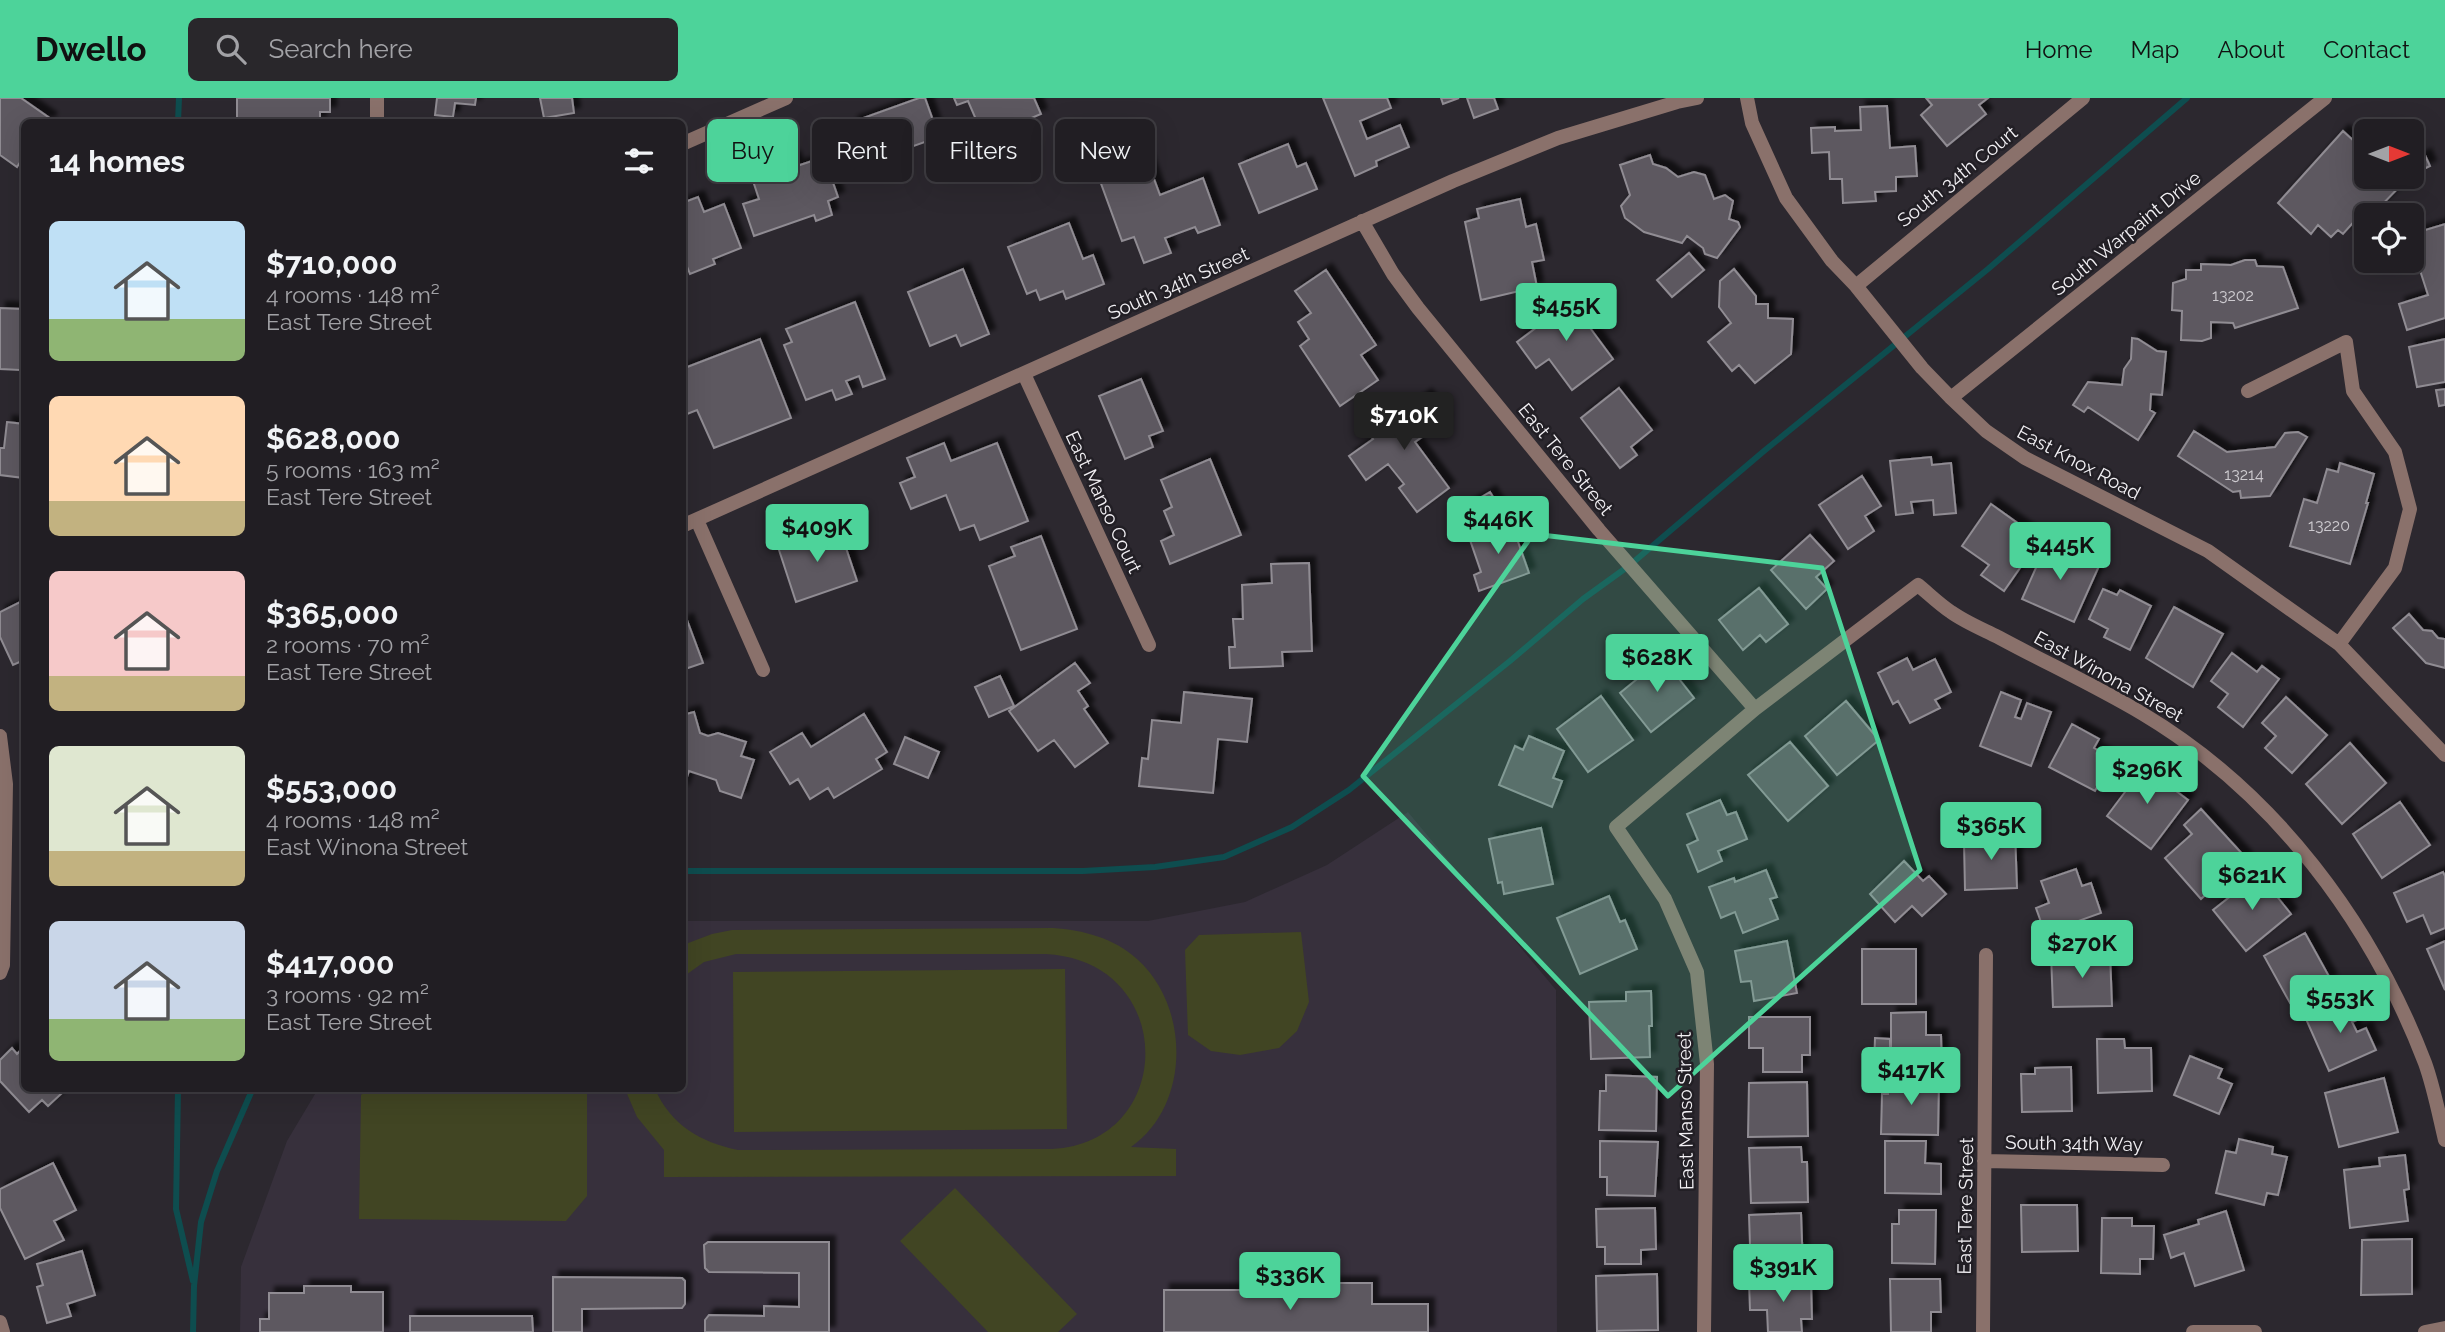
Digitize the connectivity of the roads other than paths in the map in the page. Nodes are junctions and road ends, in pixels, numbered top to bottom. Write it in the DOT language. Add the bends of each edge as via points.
graph roads {
  1 [pos="377,98"];
  2 [pos="786,98"];
  3 [pos="1697,98"];
  4 [pos="1747,98"];
  5 [pos="2083,98"];
  6 [pos="2325,98"];
  7 [pos="377,119"];
  8 [pos="686,142"];
  9 [pos="1362,221"];
  10 [pos="1856,286"];
  11 [pos="1024,374"];
  12 [pos="2248,391"];
  13 [pos="1951,398"];
  14 [pos="697,520"];
  15 [pos="686,524"];
  16 [pos="2339,644"];
  17 [pos="1149,646"];
  18 [pos="763,670"];
  19 [pos="1755,709"];
  20 [pos="0,736"];
  21 [pos="2445,755"];
  22 [pos="1986,955"];
  23 [pos="0,973"];
  24 [pos="2445,1140"];
  25 [pos="1984,1161"];
  26 [pos="2163,1165"];
  27 [pos="0,1322"];
  28 [pos="2445,1328"];
  29 [pos="3,1332"];
  30 [pos="1704,1332"];
  31 [pos="1983,1332"];
  32 [pos="2193,1332"];
  33 [pos="2255,1332"];
  34 [pos="2424,1332"];
  1 -- 7 [label="street"];
  2 -- 8 [label="street"];
  3 -- 9 [label="street, South 34th Street" via="1558,138"];
  4 -- 10 [label="street, East Knox Road" via="1752,124 1786,198"];
  5 -- 10 [label="street, South 34th Court"];
  6 -- 13 [label="street, South Warpaint Drive"];
  9 -- 11 [label="street, South 34th Street"];
  9 -- 19 [label="street, East Tere Street" via="1427,318 1599,530"];
  10 -- 13 [label="street, East Knox Road"];
  11 -- 14 [label="street, South 34th Street"];
  11 -- 17 [label="street, East Manso Court"];
  12 -- 16 [label="street" via="2346,342 2353,391 2395,452 2410,509 2395,568"];
  13 -- 16 [label="street, East Knox Road" via="1986,431 2025,458 2208,551"];
  14 -- 15 [label="street, South 34th Street"];
  14 -- 18 [label="street"];
  16 -- 21 [label="street, East Knox Road"];
  19 -- 24 [label="street, East Winona Street" via="1918,585 1952,613 2142,713 2227,775 2305,853 2389,981 2425,1065"];
  19 -- 30 [label="street, East Manso Street" via="1616,827 1665,899 1697,972 1707,1064"];
  20 -- 23 [label="street" via="6,784"];
  22 -- 25 [label="street, East Tere Street"];
  25 -- 26 [label="street, South 34th Way"];
  25 -- 31 [label="street, East Tere Street"];
  27 -- 29 [label="street"];
  28 -- 34 [label="street"];
  32 -- 33 [label="street"];
}
